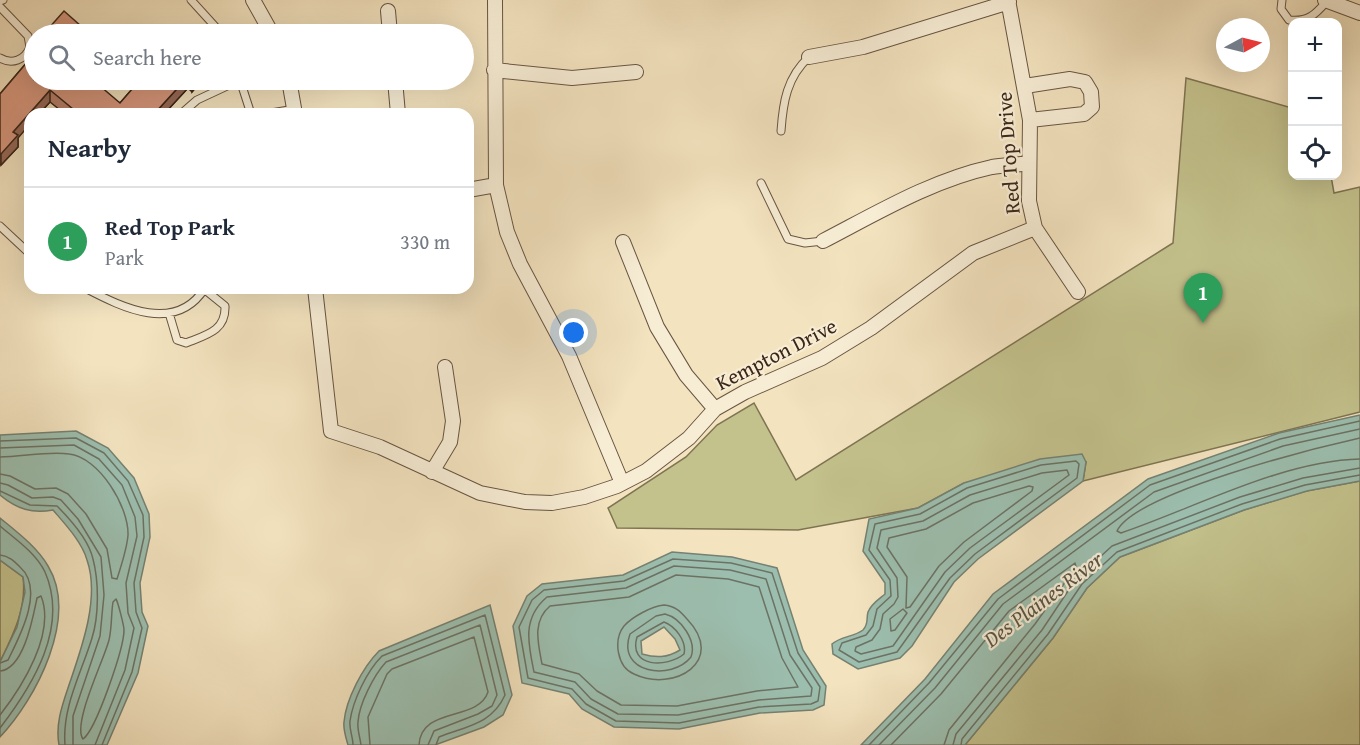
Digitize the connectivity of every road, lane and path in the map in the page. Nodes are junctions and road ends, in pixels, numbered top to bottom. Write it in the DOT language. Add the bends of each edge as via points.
graph roads {
  1 [pos="190,0"];
  2 [pos="253,0"];
  3 [pos="495,0"];
  4 [pos="1282,0"];
  5 [pos="1326,0"];
  6 [pos="1008,1"];
  7 [pos="0,7"];
  8 [pos="388,11"];
  9 [pos="1360,13"];
  10 [pos="213,24"];
  11 [pos="266,24"];
  12 [pos="389,24"];
  13 [pos="24,32"];
  14 [pos="24,54"];
  15 [pos="809,57"];
  16 [pos="0,58"];
  17 [pos="494,70"];
  18 [pos="636,72"];
  19 [pos="1025,86"];
  20 [pos="218,90"];
  21 [pos="243,90"];
  22 [pos="291,90"];
  23 [pos="396,90"];
  24 [pos="188,108"];
  25 [pos="249,108"];
  26 [pos="294,108"];
  27 [pos="397,108"];
  28 [pos="1030,120"];
  29 [pos="781,131"];
  30 [pos="1029,163"];
  31 [pos="761,183"];
  32 [pos="496,185"];
  33 [pos="474,189"];
  34 [pos="0,226"];
  35 [pos="1035,228"];
  36 [pos="823,241"];
  37 [pos="623,242"];
  38 [pos="24,248"];
  39 [pos="1078,292"];
  40 [pos="97,294"];
  41 [pos="200,294"];
  42 [pos="212,294"];
  43 [pos="316,294"];
  44 [pos="169,313"];
  45 [pos="446,367"];
  46 [pos="715,409"];
  47 [pos="432,472"];
  48 [pos="622,483"];
  1 -- 10 [label="lane"];
  2 -- 11 [label="street"];
  3 -- 17 [label="street"];
  4 -- 5 [label="lane" via="1281,9 1289,20 1302,22 1314,16"];
  5 -- 9 [label="street"];
  6 -- 15 [label="street" via="863,47"];
  6 -- 19 [label="street, Red Top Drive"];
  7 -- 13 [label="lane"];
  8 -- 12 [label="street"];
  14 -- 16 [label="lane" via="9,62"];
  15 -- 29 [label="lane" via="788,88"];
  17 -- 18 [label="street" via="572,78"];
  17 -- 32 [label="street"];
  19 -- 28 [label="street, Red Top Drive"];
  19 -- 28 [label="street" via="1070,79 1085,82 1093,101 1084,114"];
  20 -- 24 [label="lane"];
  21 -- 25 [label="lane"];
  22 -- 26 [label="street"];
  23 -- 27 [label="street"];
  28 -- 30 [label="street, Red Top Drive"];
  30 -- 35 [label="street, Red Top Drive" via="1029,201"];
  30 -- 36 [label="street" via="993,167 953,178"];
  31 -- 36 [label="lane" via="788,238 805,243"];
  32 -- 33 [label="street"];
  32 -- 48 [label="street" via="507,232 520,264 569,356"];
  34 -- 38 [label="lane"];
  35 -- 39 [label="street, Red Top Drive"];
  35 -- 46 [label="street, Kempton Drive" via="973,253 822,358"];
  37 -- 46 [label="street" via="657,327 687,375"];
  40 -- 44 [label="lane" via="134,310"];
  41 -- 44 [label="lane" via="189,308"];
  42 -- 44 [label="lane" via="225,306 225,317 216,331 186,343 177,340"];
  43 -- 47 [label="street, Kempton Drive" via="331,431 380,447"];
  45 -- 47 [label="street" via="453,421 450,442"];
  46 -- 48 [label="street, Kempton Drive" via="667,457"];
  47 -- 48 [label="street, Kempton Drive" via="480,493 525,502 552,503 584,497"];
}
